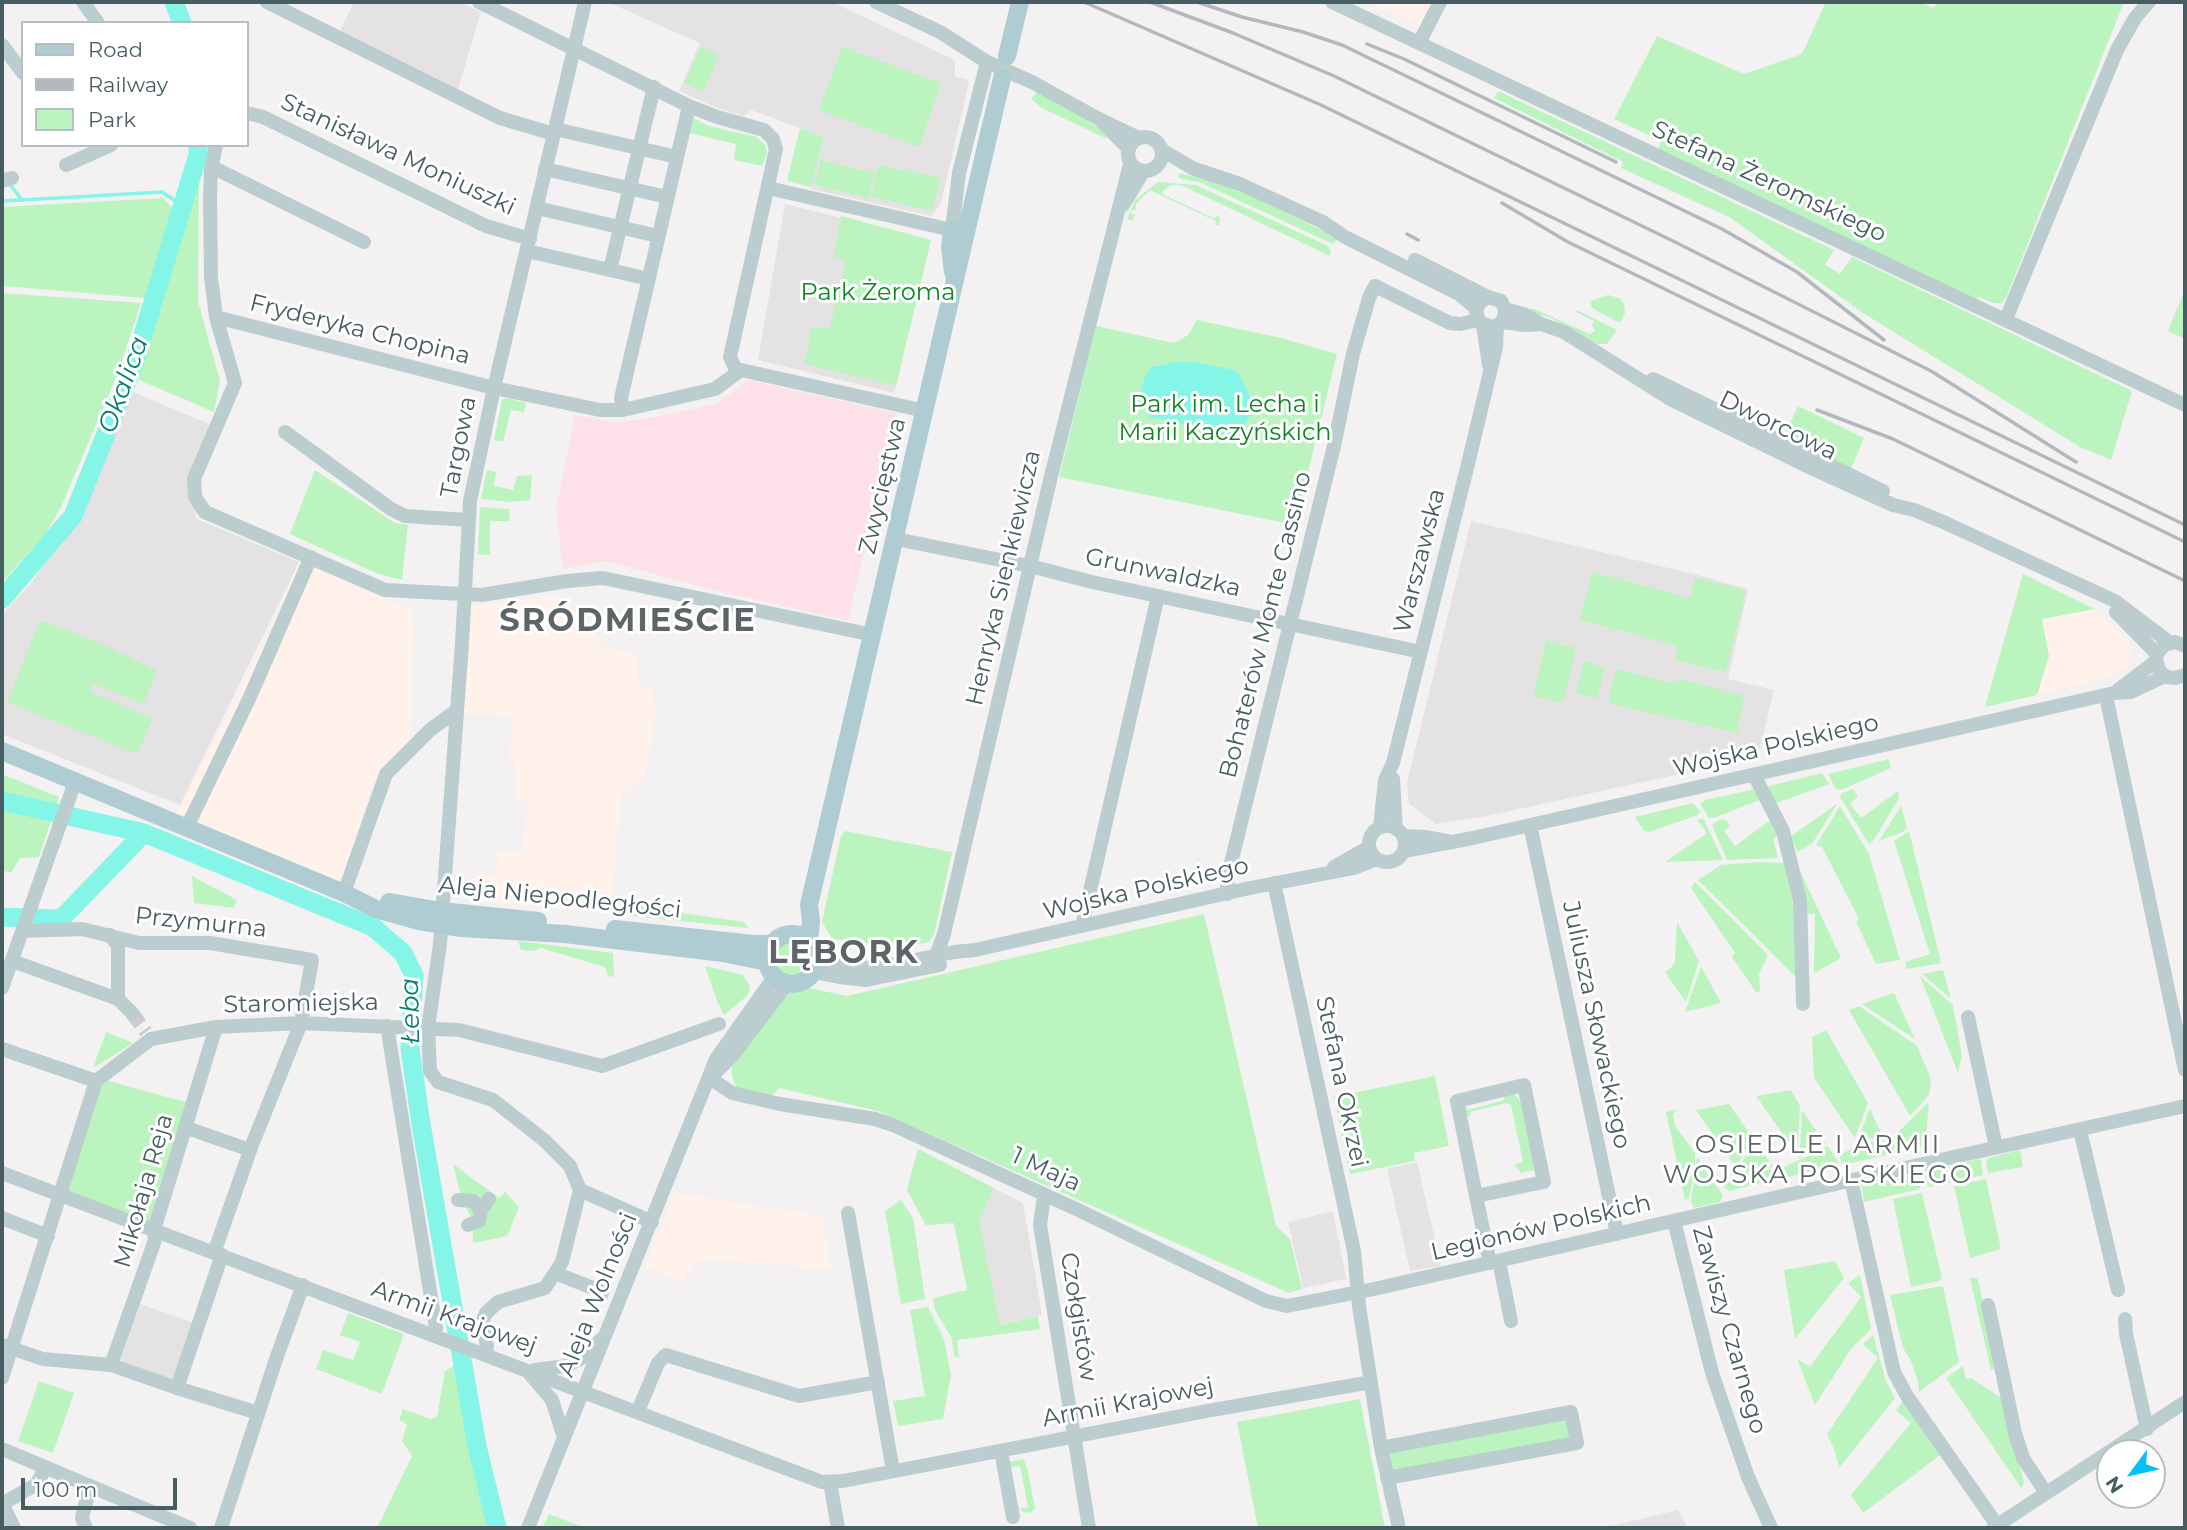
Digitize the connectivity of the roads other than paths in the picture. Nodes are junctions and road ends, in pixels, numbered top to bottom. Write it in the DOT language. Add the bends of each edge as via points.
graph roads {
  1 [pos="83,2"];
  2 [pos="267,2"];
  3 [pos="479,2"];
  4 [pos="585,2"];
  5 [pos="876,2"];
  6 [pos="1020,2"];
  7 [pos="1332,2"];
  8 [pos="1440,2"];
  9 [pos="2149,2"];
  10 [pos="97,21"];
  11 [pos="1419,43"];
  12 [pos="2,46"];
  13 [pos="574,49"];
  14 [pos="1001,67"];
  15 [pos="21,70"];
  16 [pos="654,87"];
  17 [pos="689,106"];
  18 [pos="248,113"];
  19 [pos="555,132"];
  20 [pos="1134,143"];
  21 [pos="78,147"];
  22 [pos="107,147"];
  23 [pos="216,147"];
  24 [pos="639,148"];
  25 [pos="1162,150"];
  26 [pos="90,155"];
  27 [pos="677,158"];
  28 [pos="1130,164"];
  29 [pos="66,165"];
  30 [pos="1192,167"];
  31 [pos="211,169"];
  32 [pos="545,169"];
  33 [pos="1150,169"];
  34 [pos="629,188"];
  35 [pos="768,188"];
  36 [pos="667,197"];
  37 [pos="537,208"];
  38 [pos="1118,212"];
  39 [pos="1324,222"];
  40 [pos="620,227"];
  41 [pos="952,230"];
  42 [pos="658,236"];
  43 [pos="364,242"];
  44 [pos="528,245"];
  45 [pos="610,270"];
  46 [pos="649,279"];
  47 [pos="955,284"];
  48 [pos="1375,286"];
  49 [pos="1488,297"];
  50 [pos="216,317"];
  51 [pos="1490,318"];
  52 [pos="2006,319"];
  53 [pos="737,372"];
  54 [pos="494,388"];
  55 [pos="2185,405"];
  56 [pos="623,410"];
  57 [pos="925,411"];
  58 [pos="285,432"];
  59 [pos="469,520"];
  60 [pos="896,539"];
  61 [pos="311,557"];
  62 [pos="1030,566"];
  63 [pos="2091,592"];
  64 [pos="465,596"];
  65 [pos="1158,596"];
  66 [pos="1290,624"];
  67 [pos="873,635"];
  68 [pos="2180,642"];
  69 [pos="1421,652"];
  70 [pos="2156,657"];
  71 [pos="2185,675"];
  72 [pos="2165,676"];
  73 [pos="2110,694"];
  74 [pos="456,711"];
  75 [pos="2,751"];
  76 [pos="1393,763"];
  77 [pos="1754,775"];
  78 [pos="75,782"];
  79 [pos="1530,825"];
  80 [pos="187,827"];
  81 [pos="1380,827"];
  82 [pos="1399,833"];
  83 [pos="1448,841"];
  84 [pos="1404,851"];
  85 [pos="1373,853"];
  86 [pos="1274,883"];
  87 [pos="344,892"];
  88 [pos="1228,894"];
  89 [pos="809,905"];
  90 [pos="441,918"];
  91 [pos="25,924"];
  92 [pos="1082,926"];
  93 [pos="791,934"];
  94 [pos="110,935"];
  95 [pos="809,941"];
  96 [pos="975,950"];
  97 [pos="936,956"];
  98 [pos="12,961"];
  99 [pos="816,965"];
  100 [pos="775,967"];
  101 [pos="2,988"];
  102 [pos="118,999"];
  103 [pos="1803,1004"];
  104 [pos="132,1013"];
  105 [pos="1968,1017"];
  106 [pos="300,1023"];
  107 [pos="719,1024"];
  108 [pos="393,1026"];
  109 [pos="216,1027"];
  110 [pos="426,1028"];
  111 [pos="2,1049"];
  112 [pos="2185,1070"];
  113 [pos="710,1078"];
  114 [pos="96,1080"];
  115 [pos="2185,1106"];
  116 [pos="187,1128"];
  117 [pos="2080,1130"];
  118 [pos="1996,1147"];
  119 [pos="250,1150"];
  120 [pos="2,1173"];
  121 [pos="1851,1180"];
  122 [pos="580,1190"];
  123 [pos="61,1196"];
  124 [pos="1044,1196"];
  125 [pos="1476,1196"];
  126 [pos="458,1200"];
  127 [pos="848,1213"];
  128 [pos="2,1218"];
  129 [pos="1674,1221"];
  130 [pos="652,1222"];
  131 [pos="468,1225"];
  132 [pos="154,1230"];
  133 [pos="1618,1234"];
  134 [pos="48,1236"];
  135 [pos="218,1254"];
  136 [pos="1495,1262"];
  137 [pos="555,1273"];
  138 [pos="303,1285"];
  139 [pos="2118,1290"];
  140 [pos="1358,1292"];
  141 [pos="609,1294"];
  142 [pos="1988,1305"];
  143 [pos="2125,1319"];
  144 [pos="1511,1321"];
  145 [pos="439,1333"];
  146 [pos="606,1336"];
  147 [pos="7,1347"];
  148 [pos="484,1355"];
  149 [pos="111,1365"];
  150 [pos="527,1370"];
  151 [pos="2,1378"];
  152 [pos="878,1382"];
  153 [pos="1371,1382"];
  154 [pos="177,1388"];
  155 [pos="584,1391"];
  156 [pos="2185,1402"];
  157 [pos="638,1411"];
  158 [pos="258,1413"];
  159 [pos="2147,1429"];
  160 [pos="1074,1437"];
  161 [pos="564,1438"];
  162 [pos="1381,1448"];
  163 [pos="2,1450"];
  164 [pos="1001,1451"];
  165 [pos="45,1468"];
  166 [pos="893,1471"];
  167 [pos="1387,1479"];
  168 [pos="830,1482"];
  169 [pos="90,1486"];
  170 [pos="2046,1493"];
  171 [pos="2,1504"];
  172 [pos="1013,1517"];
  173 [pos="80,1526"];
  174 [pos="1995,1527"];
  175 [pos="14,1528"];
  176 [pos="190,1528"];
  177 [pos="221,1528"];
  178 [pos="528,1528"];
  179 [pos="838,1528"];
  180 [pos="1089,1528"];
  181 [pos="1399,1528"];
  182 [pos="1771,1528"];
  1 -- 10 [label="street"];
  2 -- 19 [label="street" via="511,123"];
  3 -- 13 [label="street"];
  4 -- 13 [label="street, Targowa"];
  5 -- 14 [label="street"];
  6 -- 14 [label="main road, Zwycięstwa"];
  7 -- 11 [label="street, Stefana Żeromskiego"];
  8 -- 11 [label="street"];
  9 -- 52 [label="street" via="2117,50"];
  11 -- 52 [label="street, Stefana Żeromskiego"];
  12 -- 15 [label="street"];
  13 -- 16 [label="street"];
  13 -- 19 [label="street, Targowa"];
  14 -- 20 [label="street"];
  14 -- 41 [label="street" via="960,173"];
  14 -- 47 [label="main road, Zwycięstwa"];
  16 -- 17 [label="street"];
  16 -- 24 [label="street"];
  17 -- 27 [label="street"];
  17 -- 35 [label="street" via="770,135 776,149"];
  18 -- 44 [label="street, Stanisława Moniuszki"];
  19 -- 24 [label="street"];
  19 -- 32 [label="street, Targowa"];
  20 -- 25 [label="street" via="1155,140"];
  20 -- 28 [label="street" via="1127,155"];
  21 -- 26 [label="street"];
  22 -- 26 [label="street"];
  23 -- 31 [label="street"];
  24 -- 27 [label="street"];
  24 -- 34 [label="street"];
  25 -- 30 [label="street, Dworcowa"];
  25 -- 33 [label="street" via="1162,159"];
  26 -- 29 [label="street"];
  27 -- 36 [label="street"];
  28 -- 33 [label="street"];
  28 -- 38 [label="street, Henryka Sienkiewicza"];
  30 -- 33 [label="street, Dworcowa"];
  30 -- 39 [label="street, Dworcowa"];
  31 -- 43 [label="street"];
  31 -- 50 [label="street" via="211,278"];
  32 -- 34 [label="street"];
  32 -- 37 [label="street, Targowa"];
  33 -- 38 [label="street, Henryka Sienkiewicza"];
  34 -- 36 [label="street"];
  34 -- 40 [label="street"];
  35 -- 41 [label="street"];
  35 -- 53 [label="street" via="730,357"];
  36 -- 42 [label="street"];
  37 -- 40 [label="street"];
  37 -- 44 [label="street, Targowa"];
  38 -- 62 [label="street, Henryka Sienkiewicza"];
  39 -- 49 [label="street, Dworcowa" via="1349,229"];
  39 -- 51 [label="street, Dworcowa" via="1436,282"];
  40 -- 42 [label="street"];
  40 -- 45 [label="street"];
  41 -- 47 [label="main road"];
  42 -- 46 [label="street"];
  44 -- 45 [label="street, Stanisława Moniuszki"];
  44 -- 54 [label="street, Targowa"];
  45 -- 46 [label="street, Stanisława Moniuszki"];
  46 -- 56 [label="street" via="621,398"];
  47 -- 57 [label="main road, Zwycięstwa"];
  48 -- 51 [label="street, Dworcowa" via="1450,323"];
  48 -- 66 [label="street, Bohaterów Monte Cassino" via="1353,354"];
  49 -- 51 [label="street" via="1483,299"];
  49 -- 51 [label="street, Dworcowa" via="1497,298"];
  50 -- 54 [label="street, Fryderyka Chopina"];
  50 -- 61 [label="street" via="235,383 194,479 195,497 205,512"];
  51 -- 63 [label="street, Dworcowa" via="1525,326 1541,324 1564,332 1672,400"];
  51 -- 69 [label="street, Warszawska" via="1490,369"];
  52 -- 55 [label="street, Stefana Żeromskiego"];
  53 -- 56 [label="street, Fryderyka Chopina" via="715,389"];
  53 -- 57 [label="street" via="747,370"];
  54 -- 56 [label="street, Fryderyka Chopina" via="600,410"];
  54 -- 59 [label="street, Targowa"];
  57 -- 60 [label="main road, Zwycięstwa"];
  58 -- 59 [label="street" via="405,516"];
  59 -- 64 [label="street, Targowa"];
  60 -- 62 [label="street, Grunwaldzka"];
  60 -- 67 [label="main road, Zwycięstwa"];
  61 -- 64 [label="street" via="385,590"];
  61 -- 80 [label="street"];
  62 -- 65 [label="street, Grunwaldzka"];
  62 -- 97 [label="street, Henryka Sienkiewicza"];
  63 -- 68 [label="street, Dworcowa" via="2127,608"];
  63 -- 70 [label="street, Dworcowa" via="2128,621"];
  64 -- 67 [label="street" via="603,578"];
  64 -- 74 [label="street, Targowa"];
  65 -- 66 [label="street, Grunwaldzka"];
  65 -- 92 [label="street"];
  66 -- 69 [label="street, Grunwaldzka"];
  66 -- 88 [label="street, Bohaterów Monte Cassino" via="1230,867"];
  67 -- 89 [label="main road, Zwycięstwa"];
  68 -- 70 [label="street, Wojska Polskiego"];
  69 -- 76 [label="street, Warszawska"];
  70 -- 72 [label="street, Dworcowa"];
  70 -- 73 [label="street, Wojska Polskiego"];
  71 -- 72 [label="street"];
  72 -- 73 [label="street, Wojska Polskiego" via="2131,692"];
  73 -- 77 [label="street, Wojska Polskiego"];
  73 -- 112 [label="street"];
  74 -- 87 [label="street" via="386,774"];
  74 -- 90 [label="street, Targowa"];
  75 -- 78 [label="main road, Aleja Niepodległości"];
  76 -- 81 [label="street, Warszawska" via="1385,780"];
  76 -- 82 [label="street, Warszawska"];
  77 -- 79 [label="street, Wojska Polskiego"];
  77 -- 103 [label="street" via="1783,831 1796,880 1803,922"];
  78 -- 80 [label="main road, Aleja Niepodległości"];
  78 -- 91 [label="street"];
  79 -- 83 [label="street, Wojska Polskiego"];
  79 -- 133 [label="street, Juliusza Słowackiego"];
  80 -- 87 [label="main road, Aleja Niepodległości"];
  81 -- 82 [label="street"];
  81 -- 85 [label="street" via="1371,837"];
  82 -- 83 [label="street, Wojska Polskiego"];
  82 -- 84 [label="street"];
  83 -- 84 [label="street, Wojska Polskiego"];
  84 -- 85 [label="street" via="1392,861"];
  85 -- 86 [label="street, Wojska Polskiego" via="1354,868"];
  86 -- 88 [label="street, Wojska Polskiego"];
  86 -- 140 [label="street, Stefana Okrzei" via="1354,1251"];
  87 -- 90 [label="main road, Aleja Niepodległości" via="376,909"];
  88 -- 92 [label="street, Wojska Polskiego"];
  89 -- 93 [label="main road, Zwycięstwa"];
  89 -- 95 [label="main road, Zwycięstwa"];
  90 -- 100 [label="main road, Aleja Niepodległości" via="751,957"];
  90 -- 110 [label="street, Targowa"];
  91 -- 94 [label="street, Przymurna"];
  91 -- 98 [label="street"];
  92 -- 96 [label="street, Wojska Polskiego"];
  93 -- 95 [label="main road"];
  93 -- 100 [label="main road" via="784,935"];
  94 -- 102 [label="street" via="118,946"];
  94 -- 106 [label="street, Przymurna" via="139,943 211,943 312,960"];
  95 -- 99 [label="main road" via="815,948"];
  96 -- 97 [label="street, Wojska Polskiego"];
  96 -- 99 [label="street, Wojska Polskiego" via="956,961 866,980 839,977"];
  97 -- 99 [label="street, Wojska Polskiego" via="868,969"];
  98 -- 101 [label="street"];
  98 -- 102 [label="street"];
  99 -- 100 [label="main road" via="803,982"];
  100 -- 113 [label="street, Aleja Wolności" via="716,1059"];
  102 -- 104 [label="street"];
  105 -- 118 [label="street"];
  106 -- 108 [label="street, Staromiejska"];
  106 -- 109 [label="street, Staromiejska"];
  106 -- 119 [label="street"];
  107 -- 110 [label="street, Staromiejska" via="602,1066 459,1030"];
  108 -- 110 [label="street, Staromiejska"];
  108 -- 145 [label="street"];
  109 -- 114 [label="street, Staromiejska" via="148,1035"];
  109 -- 116 [label="street, Mikołaja Reja"];
  110 -- 122 [label="street, Targowa" via="430,1071 438,1082 493,1100 570,1166"];
  111 -- 114 [label="street"];
  113 -- 124 [label="street, 1 Maja" via="732,1093 875,1119"];
  113 -- 130 [label="street, Aleja Wolności"];
  114 -- 123 [label="street"];
  115 -- 117 [label="street, Legionów Polskich"];
  116 -- 119 [label="street"];
  116 -- 132 [label="street, Mikołaja Reja"];
  117 -- 118 [label="street, Legionów Polskich"];
  117 -- 139 [label="street"];
  118 -- 121 [label="street, Legionów Polskich"];
  119 -- 135 [label="street"];
  120 -- 123 [label="street, Armii Krajowej"];
  121 -- 129 [label="street, Legionów Polskich"];
  121 -- 174 [label="street" via="1894,1372"];
  122 -- 130 [label="street"];
  122 -- 137 [label="street" via="562,1262"];
  123 -- 132 [label="street, Armii Krajowej"];
  123 -- 134 [label="street"];
  124 -- 140 [label="street, 1 Maja" via="1277,1305"];
  124 -- 160 [label="street, Czołgistów" via="1040,1225"];
  125 -- 125 [label="street" via="1544,1182 1524,1085 1457,1101"];
  125 -- 136 [label="street"];
  126 -- 131 [label="street" via="468,1199 479,1207 479,1221"];
  127 -- 152 [label="street"];
  128 -- 134 [label="street"];
  129 -- 133 [label="street, Legionów Polskich"];
  129 -- 182 [label="street, Zawiszy Czarnego" via="1712,1373"];
  130 -- 141 [label="street, Aleja Wolności"];
  132 -- 135 [label="street, Armii Krajowej"];
  132 -- 149 [label="street, Mikołaja Reja" via="145,1272"];
  133 -- 136 [label="street, Legionów Polskich"];
  134 -- 147 [label="street"];
  135 -- 138 [label="street, Armii Krajowej"];
  135 -- 154 [label="street"];
  136 -- 140 [label="street, Legionów Polskich"];
  136 -- 144 [label="street"];
  137 -- 141 [label="street"];
  137 -- 148 [label="street" via="545,1288 498,1302 486,1313 482,1322 487,1346"];
  138 -- 145 [label="street, Armii Krajowej"];
  138 -- 158 [label="street"];
  140 -- 153 [label="street, Stefana Okrzei"];
  141 -- 146 [label="street, Aleja Wolności"];
  142 -- 170 [label="street" via="2015,1433 2023,1458"];
  143 -- 159 [label="street"];
  145 -- 148 [label="street, Armii Krajowej"];
  146 -- 150 [label="street" via="566,1366"];
  146 -- 155 [label="street, Aleja Wolności"];
  147 -- 149 [label="street" via="43,1359"];
  147 -- 151 [label="street"];
  148 -- 150 [label="street, Armii Krajowej"];
  149 -- 154 [label="street"];
  150 -- 155 [label="street, Armii Krajowej"];
  150 -- 161 [label="street" via="550,1396"];
  152 -- 157 [label="street" via="799,1396 666,1355 657,1363"];
  152 -- 166 [label="street"];
  153 -- 160 [label="street, Armii Krajowej"];
  153 -- 162 [label="street, Stefana Okrzei"];
  154 -- 158 [label="street"];
  155 -- 157 [label="street, Armii Krajowej"];
  155 -- 161 [label="street, Aleja Wolności"];
  156 -- 159 [label="street"];
  157 -- 168 [label="street, Armii Krajowej" via="809,1478"];
  158 -- 177 [label="street"];
  159 -- 170 [label="street"];
  160 -- 164 [label="street, Armii Krajowej"];
  160 -- 180 [label="street, Czołgistów"];
  161 -- 178 [label="street, Aleja Wolności"];
  162 -- 167 [label="street, Stefana Okrzei"];
  162 -- 167 [label="street" via="1571,1412 1577,1443"];
  163 -- 165 [label="street"];
  164 -- 166 [label="street, Armii Krajowej"];
  164 -- 172 [label="street"];
  165 -- 169 [label="street"];
  165 -- 171 [label="street" via="37,1484"];
  166 -- 168 [label="street, Armii Krajowej"];
  167 -- 181 [label="street, Stefana Okrzei"];
  168 -- 179 [label="street"];
  169 -- 173 [label="street"];
  169 -- 176 [label="street"];
  170 -- 174 [label="street"];
  171 -- 175 [label="street"];
}
